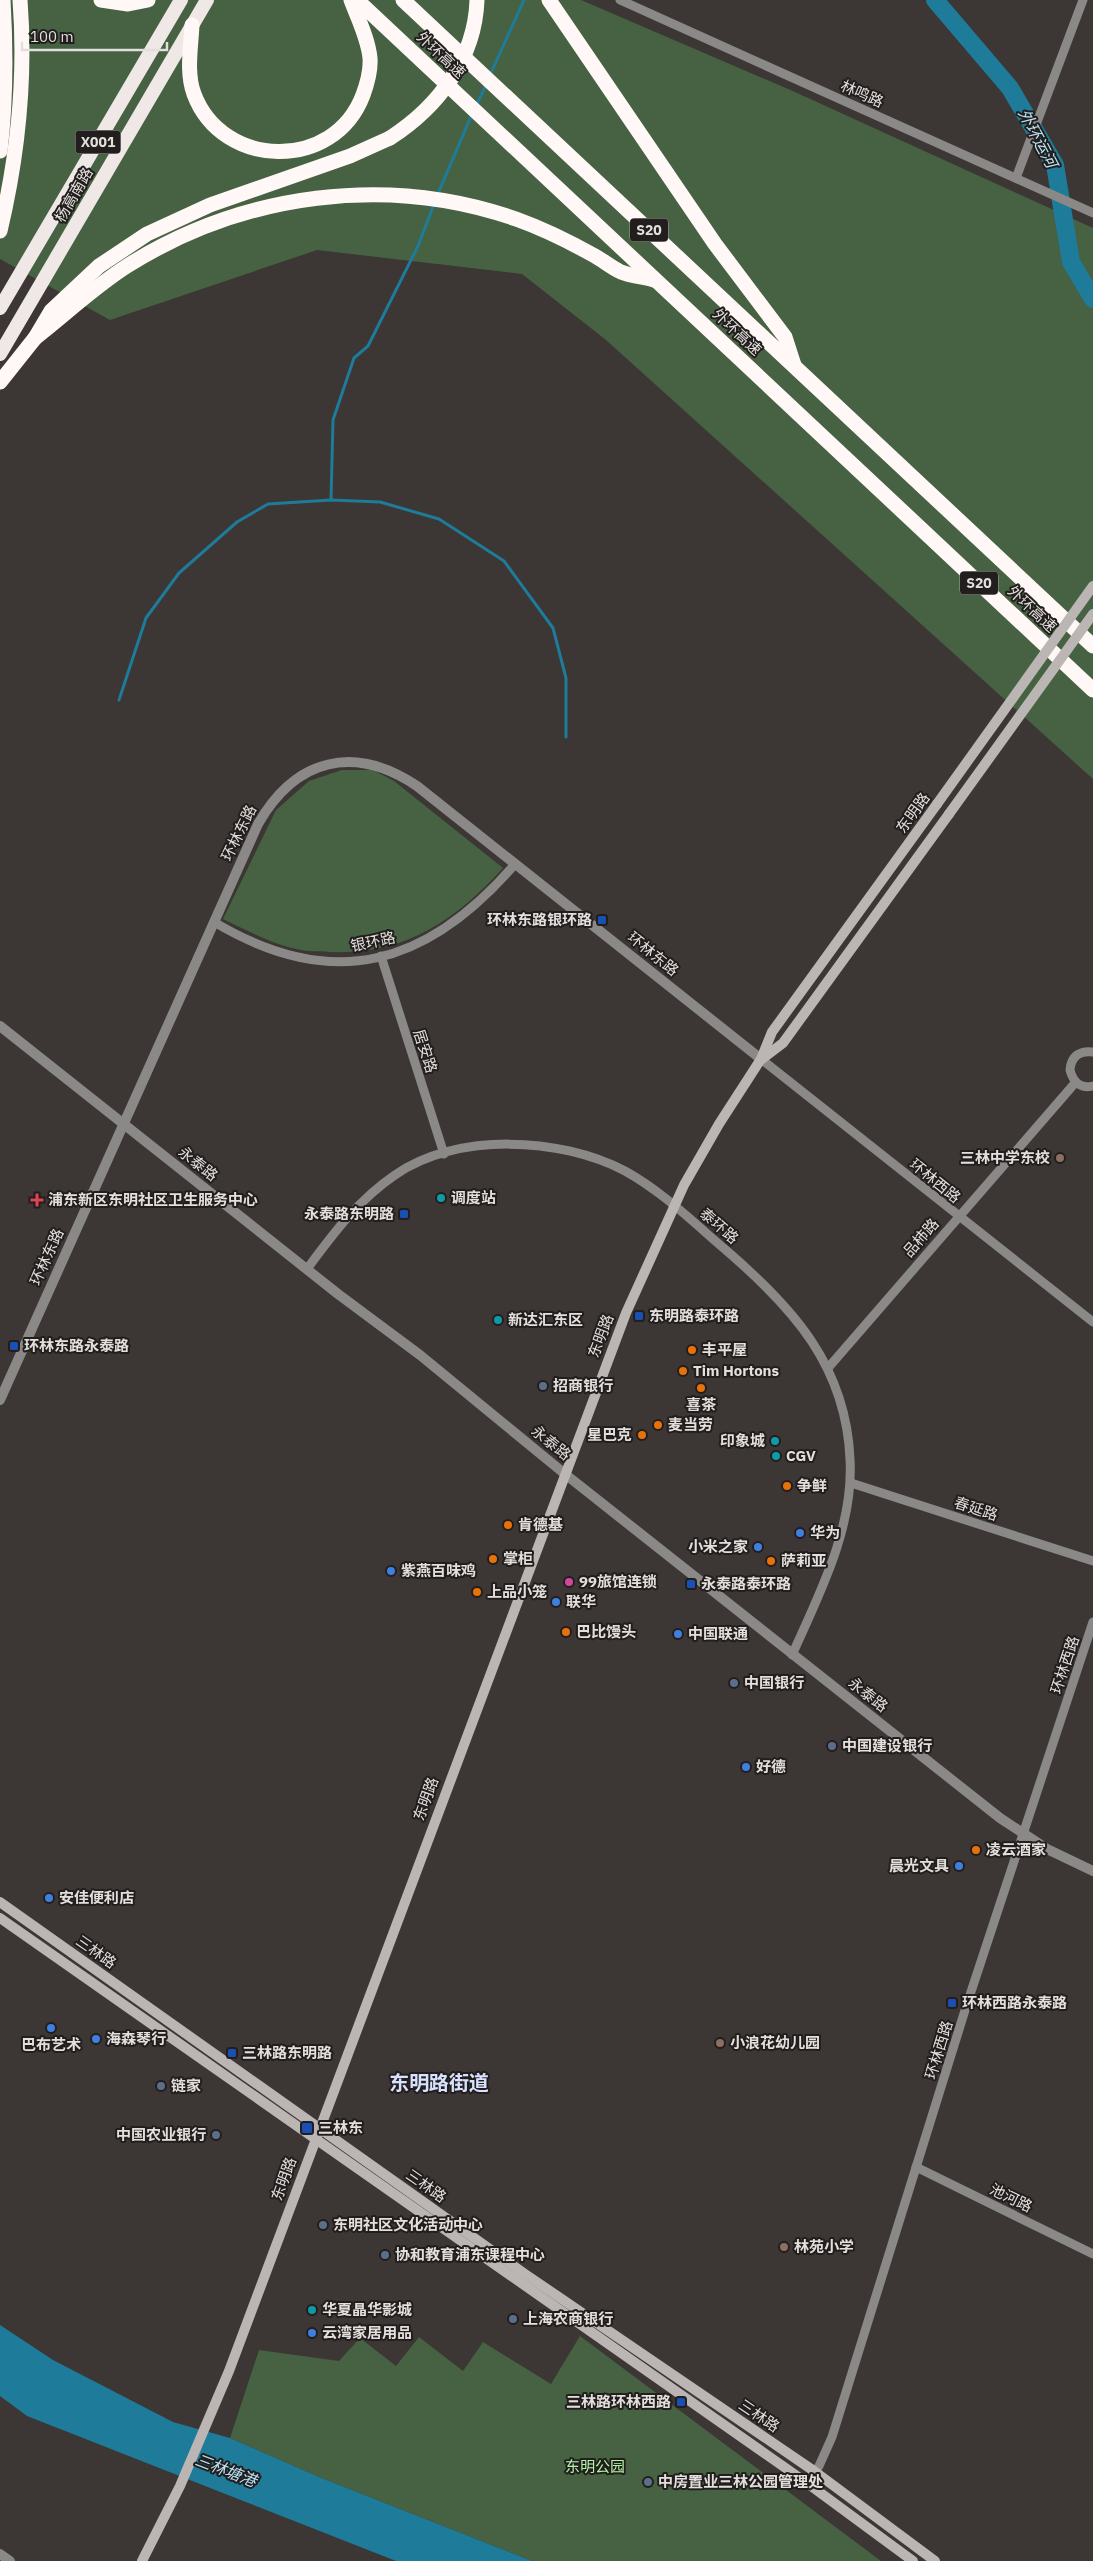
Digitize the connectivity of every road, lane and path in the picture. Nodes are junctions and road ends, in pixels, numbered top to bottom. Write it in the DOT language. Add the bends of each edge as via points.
graph roads {
  1 [pos="3,0"];
  2 [pos="20,0"];
  3 [pos="101,0"];
  4 [pos="148,0"];
  5 [pos="181,0"];
  6 [pos="207,0"];
  7 [pos="351,0"];
  8 [pos="357,0"];
  9 [pos="403,0"];
  10 [pos="477,0"];
  11 [pos="549,0"];
  12 [pos="620,0"];
  13 [pos="1083,0"];
  14 [pos="192,25"];
  15 [pos="0,151"];
  16 [pos="1016,178"];
  17 [pos="1093,213"];
  18 [pos="0,231"];
  19 [pos="656,280"];
  20 [pos="0,308"];
  21 [pos="35,338"];
  22 [pos="0,354"];
  23 [pos="794,366"];
  24 [pos="0,382"];
  25 [pos="1093,586"];
  26 [pos="1093,614"];
  27 [pos="1093,646"];
  28 [pos="1093,690"];
  29 [pos="514,864"];
  30 [pos="214,922"];
  31 [pos="381,956"];
  32 [pos="0,1026"];
  33 [pos="1093,1052"];
  34 [pos="761,1059"];
  35 [pos="1076,1082"];
  36 [pos="1093,1086"];
  37 [pos="124,1124"];
  38 [pos="444,1154"];
  39 [pos="674,1205"];
  40 [pos="958,1216"];
  41 [pos="307,1269"];
  42 [pos="1093,1322"];
  43 [pos="828,1368"];
  44 [pos="0,1400"];
  45 [pos="565,1474"];
  46 [pos="851,1483"];
  47 [pos="1093,1561"];
  48 [pos="1093,1622"];
  49 [pos="792,1655"];
  50 [pos="1024,1835"];
  51 [pos="1093,1871"];
  52 [pos="0,1902"];
  53 [pos="0,1918"];
  54 [pos="319,2128"];
  55 [pos="314,2140"];
  56 [pos="916,2167"];
  57 [pos="1093,2254"];
  58 [pos="814,2472"];
  59 [pos="807,2483"];
  60 [pos="0,2554"];
  61 [pos="10,2561"];
  62 [pos="142,2561"];
  63 [pos="912,2561"];
  64 [pos="935,2561"];
  1 -- 15 [label="highway" via="6,54"];
  2 -- 18 [label="highway" via="20,115"];
  3 -- 4 [label="highway" via="128,4"];
  5 -- 20 [label="highway, 杨高南路 / X001"];
  6 -- 14 [label="highway, 杨高南路 / X001"];
  7 -- 14 [label="highway" via="370,59 368,83 358,109 340,131 318,145 294,151 267,151 243,146 218,130 199,106 193,92 190,76"];
  8 -- 19 [label="highway, 外环高速 / S20"];
  9 -- 23 [label="highway, 外环高速 / S20"];
  10 -- 21 [label="highway, bridge" via="469,42 455,74 439,97 408,127 370,148 210,205 164,225 125,248 70,292 51,311"];
  11 -- 23 [label="highway" via="721,252 785,337"];
  12 -- 16 [label="street, 林鸣路"];
  13 -- 16 [label="street"];
  14 -- 22 [label="highway, 杨高南路 / X001"];
  16 -- 17 [label="street, 林鸣路"];
  19 -- 21 [label="highway" via="622,272 569,242 516,219 456,203 380,193 306,199 233,216 156,249 107,279"];
  19 -- 28 [label="highway, 外环高速 / S20"];
  21 -- 24 [label="highway"];
  23 -- 27 [label="highway, 外环高速 / S20"];
  25 -- 34 [label="main road, 东明路, bridge" via="772,1032"];
  26 -- 34 [label="main road, 东明路, bridge" via="783,1043"];
  29 -- 30 [label="street, 环林东路" via="396,772 375,764 332,764 295,780 268,806"];
  29 -- 31 [label="street, 银环路" via="477,904 455,922 420,942"];
  29 -- 34 [label="street, 环林东路"];
  30 -- 31 [label="street, 银环路" via="255,945 288,956 342,962"];
  30 -- 37 [label="street, 环林东路"];
  31 -- 38 [label="street, 居安路"];
  32 -- 37 [label="street, 永泰路"];
  33 -- 35 [label="street" via="1074,1057 1070,1070"];
  34 -- 39 [label="main road, 东明路" via="699,1157"];
  34 -- 40 [label="street, 环林西路"];
  35 -- 36 [label="street" via="1082,1086"];
  35 -- 40 [label="street, 品柿路"];
  37 -- 41 [label="street, 永泰路"];
  37 -- 44 [label="street, 环林东路"];
  38 -- 39 [label="street, 泰环路" via="516,1143 573,1151 625,1172"];
  38 -- 41 [label="street, 泰环路" via="404,1169 379,1186 349,1215"];
  39 -- 43 [label="street, 泰环路" via="774,1293 798,1320"];
  39 -- 45 [label="main road, 东明路" via="626,1313"];
  40 -- 42 [label="street, 环林西路"];
  40 -- 43 [label="street, 品柿路"];
  41 -- 45 [label="street, 永泰路" via="420,1355"];
  43 -- 46 [label="street, 泰环路" via="847,1429"];
  45 -- 49 [label="street, 永泰路"];
  45 -- 54 [label="main road, 东明路"];
  46 -- 47 [label="street, 春延路"];
  46 -- 49 [label="street, 泰环路" via="830,1567"];
  48 -- 50 [label="street, 环林西路"];
  49 -- 50 [label="street, 永泰路"];
  50 -- 51 [label="street, 永泰路"];
  50 -- 56 [label="street, 环林西路"];
  52 -- 54 [label="main road, 三林路"];
  53 -- 55 [label="main road, 三林路"];
  54 -- 55 [label="main road, 东明路"];
  54 -- 58 [label="main road, 三林路"];
  55 -- 59 [label="main road, 三林路"];
  55 -- 62 [label="main road, 东明路" via="206,2429"];
  56 -- 57 [label="street, 池河路"];
  56 -- 58 [label="street, 环林西路" via="832,2437"];
  58 -- 59 [label="street, 环林西路"];
  58 -- 64 [label="main road, 三林路"];
  59 -- 63 [label="main road, 三林路"];
  60 -- 61 [label="street"];
}
